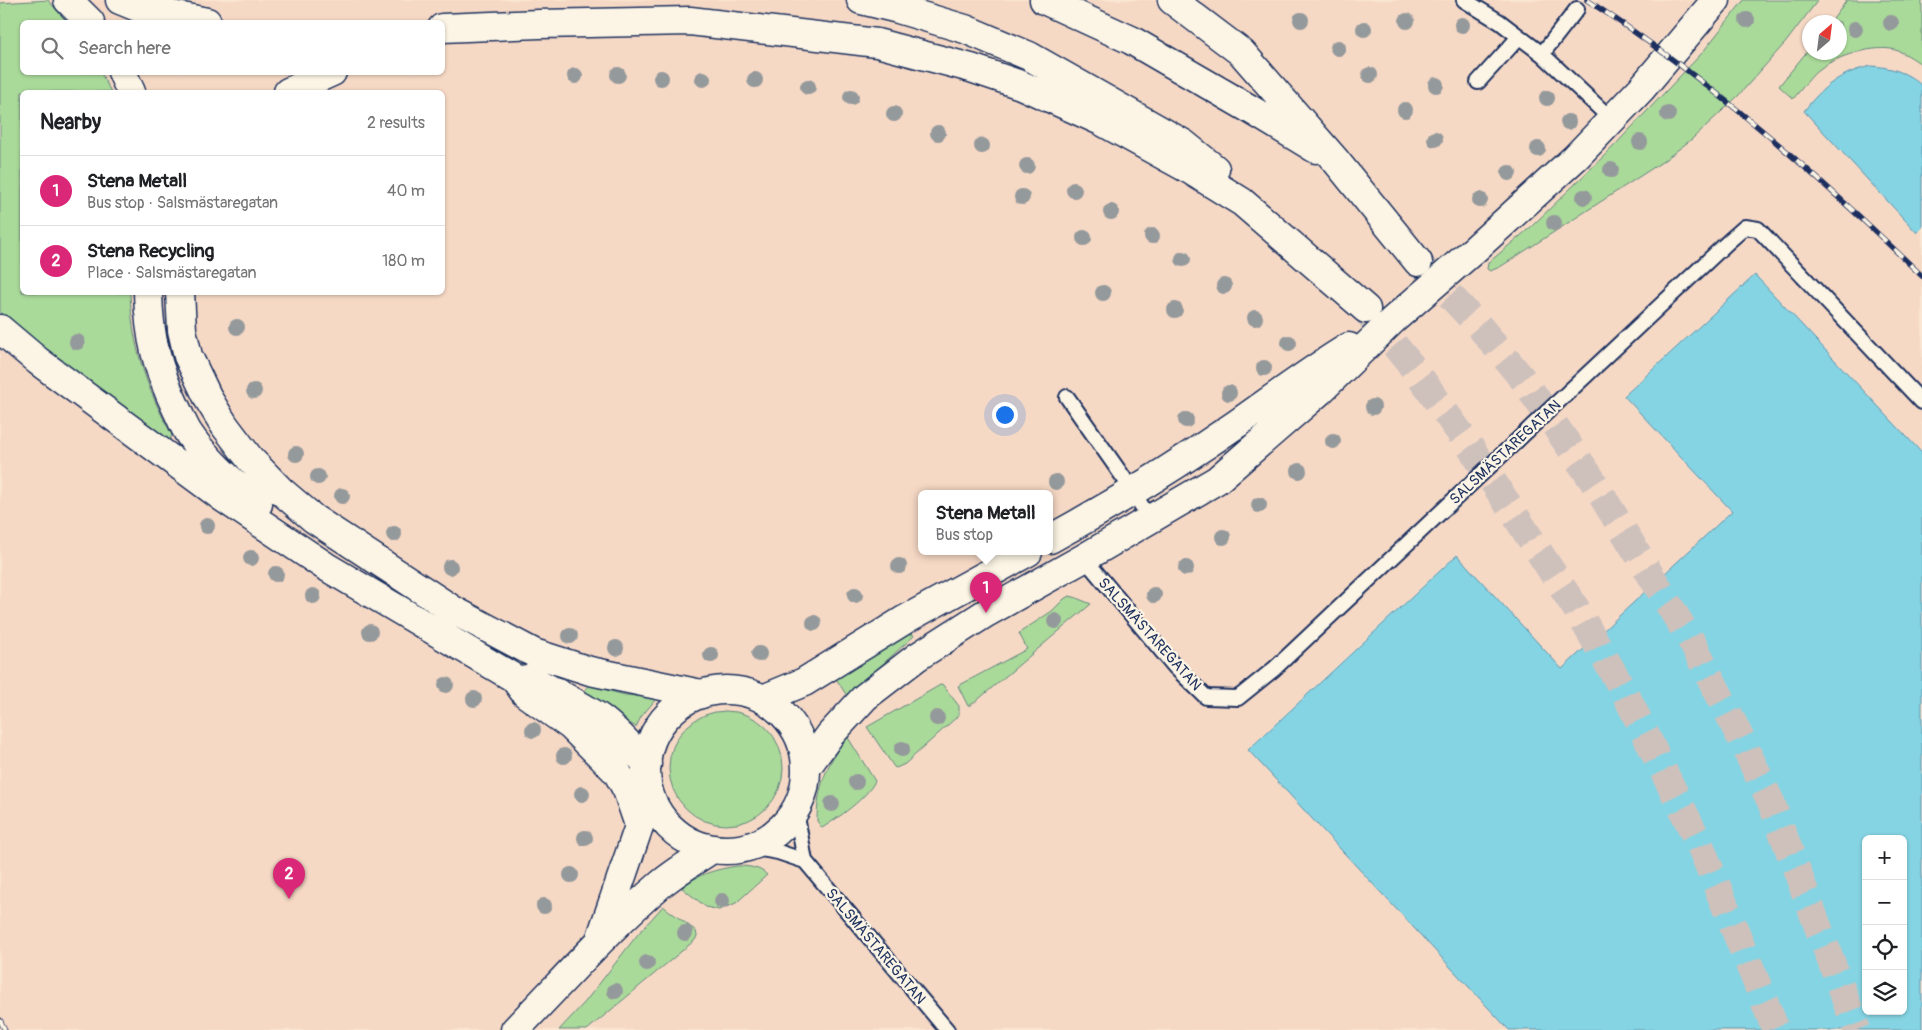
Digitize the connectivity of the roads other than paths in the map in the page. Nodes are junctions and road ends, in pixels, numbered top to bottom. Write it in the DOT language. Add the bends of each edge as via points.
graph roads {
  1 [pos="68,0"];
  2 [pos="120,0"];
  3 [pos="861,0"];
  4 [pos="1044,0"];
  5 [pos="1172,0"];
  6 [pos="1464,0"];
  7 [pos="1716,0"];
  8 [pos="1577,9"];
  9 [pos="88,20"];
  10 [pos="196,20"];
  11 [pos="690,21"];
  12 [pos="445,28"];
  13 [pos="1519,37"];
  14 [pos="445,42"];
  15 [pos="1542,54"];
  16 [pos="123,75"];
  17 [pos="325,75"];
  18 [pos="1478,82"];
  19 [pos="130,90"];
  20 [pos="292,90"];
  21 [pos="1612,120"];
  22 [pos="1336,161"];
  23 [pos="1287,240"];
  24 [pos="1418,262"];
  25 [pos="148,295"];
  26 [pos="180,295"];
  27 [pos="1366,310"];
  28 [pos="1392,320"];
  29 [pos="0,329"];
  30 [pos="1067,397"];
  31 [pos="1922,402"];
  32 [pos="1133,491"];
  33 [pos="1150,520"];
  34 [pos="1053,538"];
  35 [pos="1023,555"];
  36 [pos="1084,558"];
  37 [pos="406,613"];
  38 [pos="514,678"];
  39 [pos="701,694"];
  40 [pos="763,699"];
  41 [pos="647,764"];
  42 [pos="806,768"];
  43 [pos="650,794"];
  44 [pos="796,811"];
  45 [pos="639,826"];
  46 [pos="749,848"];
  47 [pos="712,849"];
  48 [pos="805,861"];
  49 [pos="598,945"];
  50 [pos="515,1030"];
  51 [pos="947,1030"];
  1 -- 9 [label="main road"];
  2 -- 10 [label="main road" via="142,10"];
  3 -- 23 [label="main road" via="965,30 1029,56 1111,102 1184,144 1248,196"];
  4 -- 22 [label="main road" via="1131,40"];
  5 -- 22 [label="main road" via="1242,53"];
  6 -- 13 [label="lane"];
  7 -- 21 [label="main road"];
  8 -- 15 [label="lane"];
  11 -- 12 [label="main road"];
  11 -- 14 [label="main road"];
  11 -- 23 [label="main road" via="876,43 1021,85 1101,121 1192,171 1242,202"];
  13 -- 15 [label="lane"];
  13 -- 18 [label="lane"];
  15 -- 21 [label="lane"];
  16 -- 19 [label="main road"];
  17 -- 20 [label="main road"];
  21 -- 28 [label="main road" via="1527,203"];
  22 -- 24 [label="main road"];
  23 -- 27 [label="main road"];
  25 -- 37 [label="main road" via="154,352 189,434 222,472 270,515"];
  26 -- 39 [label="main road" via="182,330 188,356 209,400 250,459 314,519 453,610 534,653 590,672"];
  28 -- 32 [label="main road" via="1308,372 1238,423"];
  28 -- 33 [label="main road" via="1320,391 1217,480"];
  29 -- 37 [label="main road" via="38,361 222,497 325,566"];
  30 -- 32 [label="lane"];
  31 -- 36 [label="lane, SALSMÄSTAREGATAN" via="1758,229 1745,227 1274,669 1238,698 1206,697 1175,666"];
  32 -- 33 [label="lane"];
  32 -- 34 [label="main road"];
  33 -- 36 [label="main road"];
  35 -- 40 [label="main road" via="906,619 812,678"];
  36 -- 42 [label="main road" via="917,656 879,685 830,735"];
  37 -- 38 [label="main road"];
  38 -- 41 [label="main road" via="532,680 601,718"];
  38 -- 45 [label="main road" via="525,693 571,726 617,772"];
  39 -- 40 [label="main road" via="732,690"];
  39 -- 41 [label="main road" via="684,702 663,721 654,737"];
  40 -- 42 [label="main road" via="794,727 803,747"];
  41 -- 43 [label="main road"];
  42 -- 44 [label="main road" via="804,790"];
  43 -- 45 [label="main road"];
  43 -- 47 [label="main road" via="659,814 673,830 698,845"];
  44 -- 46 [label="main road" via="776,834"];
  44 -- 48 [label="lane"];
  45 -- 49 [label="main road"];
  46 -- 47 [label="main road"];
  46 -- 48 [label="lane" via="778,852"];
  47 -- 49 [label="main road" via="662,883"];
  48 -- 51 [label="lane, SALSMÄSTAREGATAN"];
  49 -- 50 [label="main road"];
}
